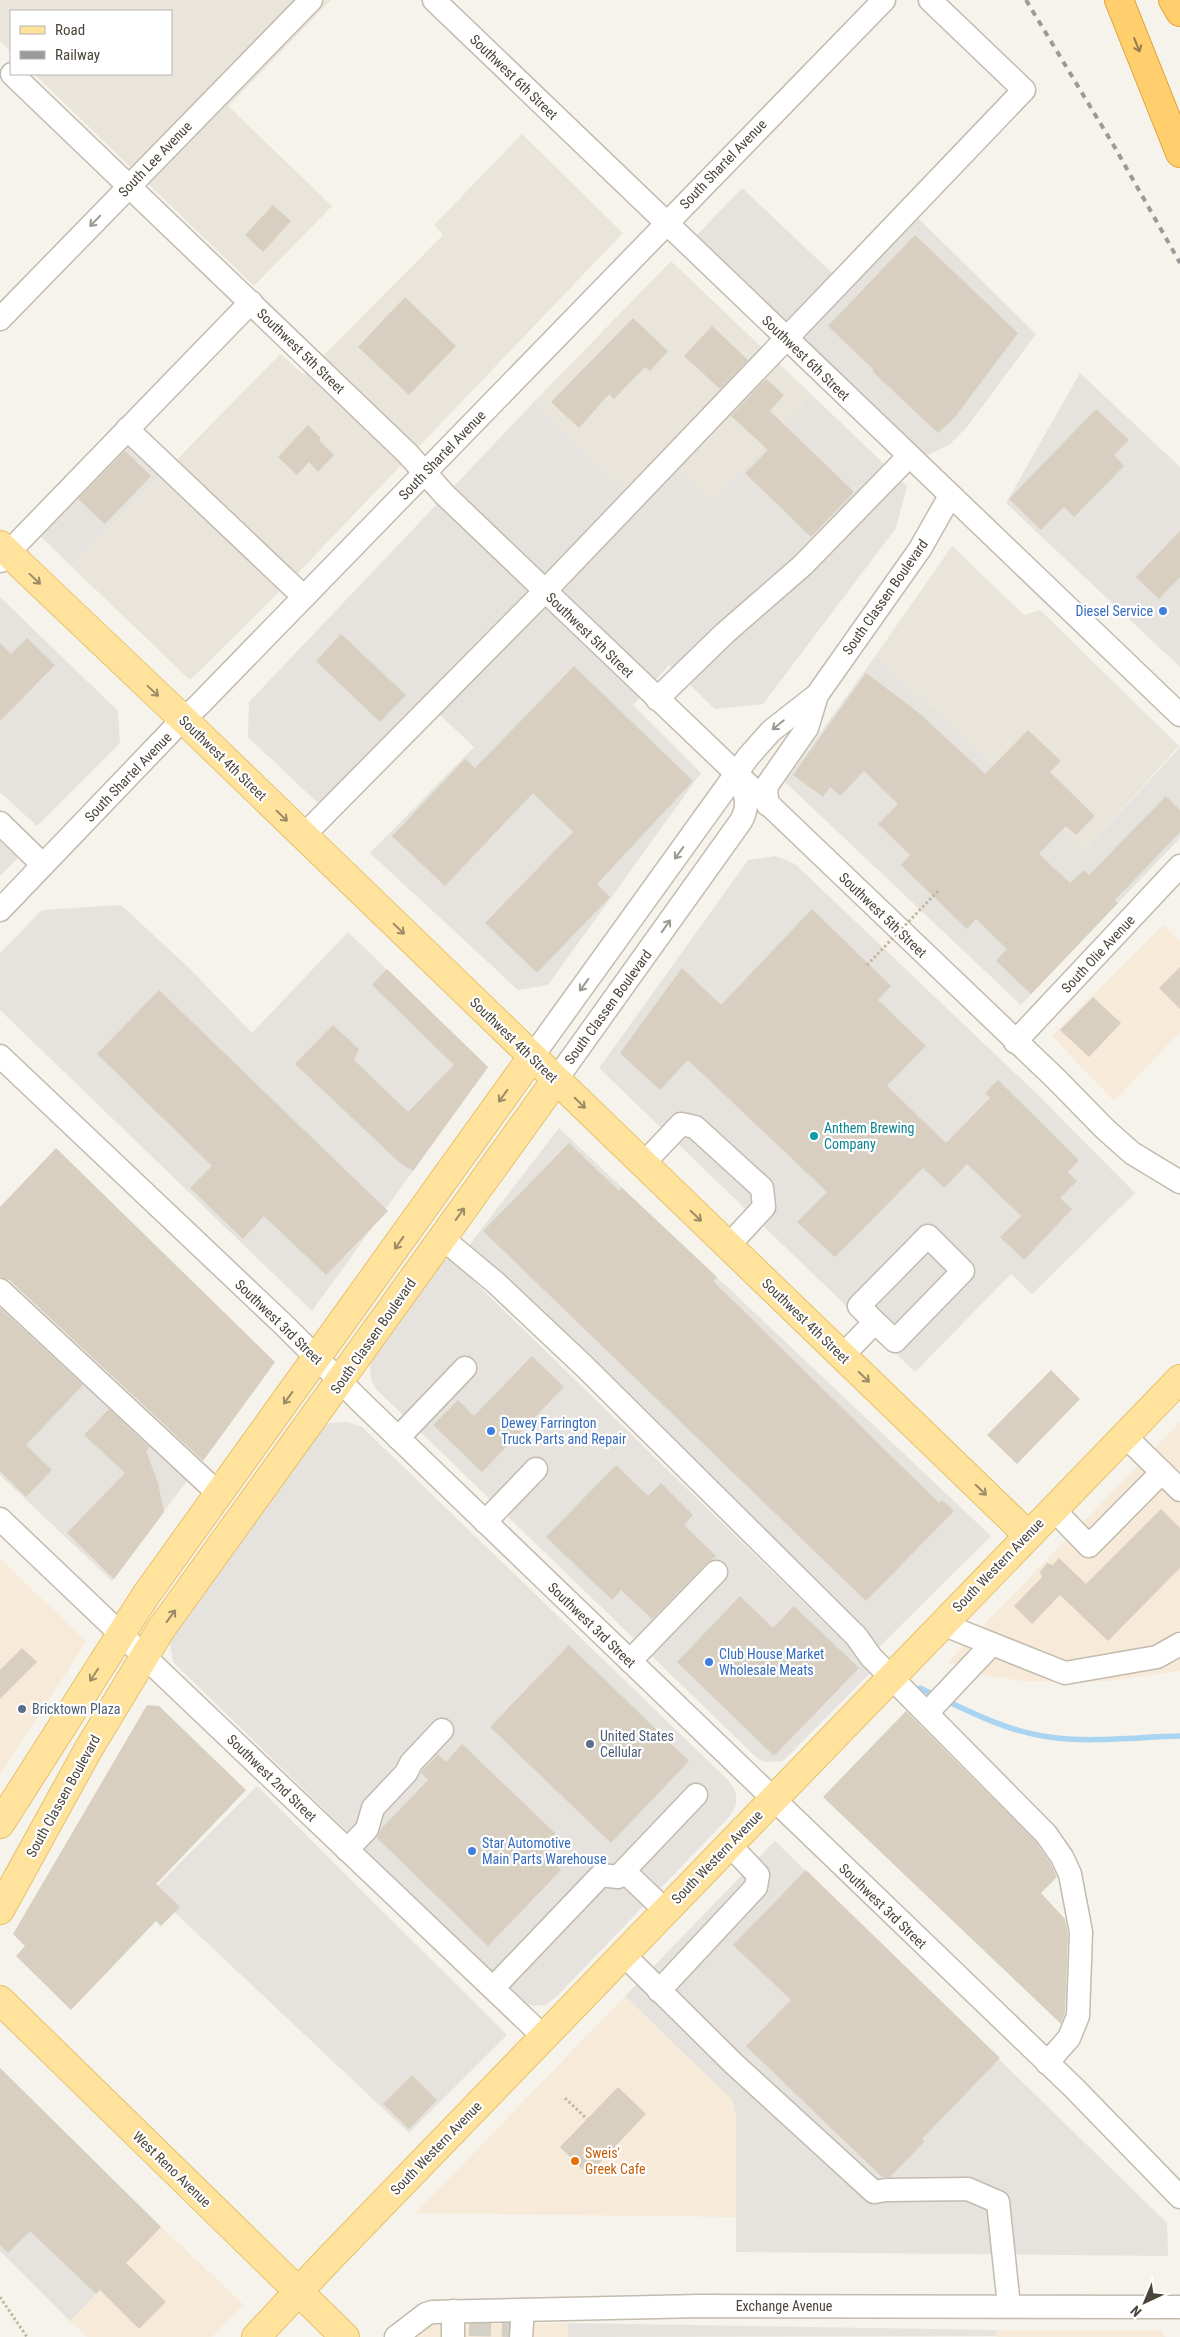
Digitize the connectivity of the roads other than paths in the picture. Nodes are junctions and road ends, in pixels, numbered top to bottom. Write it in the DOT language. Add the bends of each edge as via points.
graph roads {
  1 [pos="311,0"];
  2 [pos="434,0"];
  3 [pos="884,0"];
  4 [pos="930,0"];
  5 [pos="1119,0"];
  6 [pos="1173,0"];
  7 [pos="1180,12"];
  8 [pos="0,63"];
  9 [pos="10,73"];
  10 [pos="12,75"];
  11 [pos="1180,153"];
  12 [pos="129,186"];
  13 [pos="666,224"];
  14 [pos="251,302"];
  15 [pos="2,312"];
  16 [pos="786,340"];
  17 [pos="127,429"];
  18 [pos="908,456"];
  19 [pos="425,472"];
  20 [pos="950,496"];
  21 [pos="3,553"];
  22 [pos="545,591"];
  23 [pos="304,597"];
  24 [pos="817,695"];
  25 [pos="657,699"];
  26 [pos="1180,715"];
  27 [pos="183,719"];
  28 [pos="735,774"];
  29 [pos="768,805"];
  30 [pos="0,823"];
  31 [pos="303,836"];
  32 [pos="43,865"];
  33 [pos="1180,866"];
  34 [pos="0,910"];
  35 [pos="1015,1042"];
  36 [pos="0,1056"];
  37 [pos="532,1057"];
  38 [pos="556,1080"];
  39 [pos="643,1164"];
  40 [pos="1180,1182"];
  41 [pos="442,1238"];
  42 [pos="728,1246"];
  43 [pos="0,1290"];
  44 [pos="875,1322"];
  45 [pos="842,1356"];
  46 [pos="316,1358"];
  47 [pos="465,1368"];
  48 [pos="1180,1379"];
  49 [pos="340,1382"];
  50 [pos="1124,1436"];
  51 [pos="398,1438"];
  52 [pos="536,1469"];
  53 [pos="1162,1472"];
  54 [pos="1180,1490"];
  55 [pos="219,1494"];
  56 [pos="1053,1509"];
  57 [pos="0,1519"];
  58 [pos="485,1522"];
  59 [pos="1028,1535"];
  60 [pos="716,1572"];
  61 [pos="942,1624"];
  62 [pos="121,1634"];
  63 [pos="992,1644"];
  64 [pos="1180,1644"];
  65 [pos="144,1656"];
  66 [pos="630,1661"];
  67 [pos="891,1677"];
  68 [pos="926,1713"];
  69 [pos="442,1730"];
  70 [pos="696,1795"];
  71 [pos="773,1799"];
  72 [pos="1,1819"];
  73 [pos="729,1844"];
  74 [pos="347,1850"];
  75 [pos="624,1871"];
  76 [pos="0,1910"];
  77 [pos="665,1910"];
  78 [pos="623,1954"];
  79 [pos="492,1988"];
  80 [pos="659,1991"];
  81 [pos="0,2000"];
  82 [pos="544,2037"];
  83 [pos="1047,2063"];
  84 [pos="1180,2197"];
  85 [pos="298,2292"];
  86 [pos="1009,2306"];
  87 [pos="1180,2306"];
  88 [pos="519,2324"];
  89 [pos="457,2325"];
  90 [pos="256,2337"];
  91 [pos="345,2337"];
  92 [pos="396,2337"];
  1 -- 12 [label="street, South Lee Avenue"];
  2 -- 13 [label="street, Southwest 6th Street"];
  3 -- 13 [label="street, South Shartel Avenue"];
  4 -- 16 [label="street" via="1024,90"];
  5 -- 11 [label="highway, one-way"];
  6 -- 7 [label="highway"];
  8 -- 9 [label="street, Southwest 5th Street"];
  10 -- 12 [label="street, Southwest 5th Street"];
  12 -- 14 [label="street, Southwest 5th Street"];
  12 -- 15 [label="street, South Lee Avenue, one-way"];
  13 -- 16 [label="street, Southwest 6th Street"];
  13 -- 19 [label="street, South Shartel Avenue"];
  14 -- 17 [label="street"];
  14 -- 19 [label="street, Southwest 5th Street"];
  16 -- 18 [label="street, Southwest 6th Street"];
  16 -- 22 [label="street"];
  17 -- 21 [label="street"];
  17 -- 23 [label="street"];
  18 -- 20 [label="street, Southwest 6th Street"];
  18 -- 25 [label="street" via="802,565"];
  19 -- 22 [label="street, Southwest 5th Street"];
  19 -- 23 [label="street, South Shartel Avenue"];
  20 -- 24 [label="street, South Classen Boulevard" via="920,549"];
  20 -- 26 [label="street, Southwest 6th Street"];
  21 -- 27 [label="main road, Southwest 4th Street, one-way"];
  22 -- 25 [label="street, Southwest 5th Street"];
  22 -- 31 [label="street"];
  23 -- 27 [label="street, South Shartel Avenue"];
  24 -- 28 [label="street, South Classen Boulevard, one-way" via="763,738"];
  24 -- 29 [label="street, South Classen Boulevard" via="807,728 768,784"];
  25 -- 28 [label="street, Southwest 5th Street"];
  27 -- 31 [label="main road, Southwest 4th Street, one-way"];
  27 -- 32 [label="street, South Shartel Avenue"];
  28 -- 29 [label="street, Southwest 5th Street"];
  28 -- 37 [label="street, South Classen Boulevard, one-way"];
  38 -- 28 [label="street, South Classen Boulevard, one-way" via="745,814 747,799"];
  29 -- 35 [label="street, Southwest 5th Street"];
  30 -- 32 [label="street"];
  31 -- 37 [label="main road, Southwest 4th Street, one-way"];
  32 -- 34 [label="street, South Shartel Avenue"];
  33 -- 35 [label="street, South Olie Avenue"];
  35 -- 40 [label="street, Southwest 5th Street" via="1132,1153"];
  36 -- 46 [label="street, Southwest 3rd Street"];
  37 -- 38 [label="main road, Southwest 4th Street"];
  37 -- 46 [label="main road, South Classen Boulevard, one-way"];
  38 -- 39 [label="main road, Southwest 4th Street, one-way"];
  41 -- 38 [label="main road, South Classen Boulevard, one-way"];
  39 -- 42 [label="main road, Southwest 4th Street, one-way"];
  39 -- 42 [label="street" via="681,1124 695,1127 762,1188 764,1207"];
  41 -- 49 [label="main road, South Classen Boulevard"];
  41 -- 67 [label="street" via="503,1289 681,1460 856,1636"];
  42 -- 45 [label="main road, Southwest 4th Street"];
  43 -- 55 [label="street"];
  44 -- 44 [label="street" via="859,1306 928,1236 963,1271 895,1341"];
  44 -- 45 [label="street"];
  45 -- 59 [label="main road, Southwest 4th Street, one-way"];
  46 -- 49 [label="street, Southwest 3rd Street"];
  46 -- 55 [label="main road, South Classen Boulevard, one-way"];
  47 -- 51 [label="street"];
  48 -- 50 [label="main road, South Western Avenue"];
  49 -- 51 [label="street, Southwest 3rd Street"];
  65 -- 49 [label="main road, South Classen Boulevard, one-way"];
  50 -- 53 [label="street"];
  50 -- 56 [label="main road, South Western Avenue"];
  51 -- 58 [label="street, Southwest 3rd Street"];
  52 -- 58 [label="street"];
  53 -- 54 [label="street"];
  53 -- 56 [label="street" via="1089,1546"];
  55 -- 62 [label="main road, South Classen Boulevard"];
  56 -- 59 [label="main road, South Western Avenue"];
  57 -- 62 [label="street, Southwest 2nd Street"];
  58 -- 66 [label="street, Southwest 3rd Street"];
  59 -- 61 [label="main road, South Western Avenue"];
  60 -- 66 [label="street"];
  61 -- 63 [label="street"];
  61 -- 67 [label="main road, South Western Avenue"];
  62 -- 65 [label="street, Southwest 2nd Street"];
  62 -- 72 [label="main road, South Classen Boulevard, one-way"];
  63 -- 64 [label="street" via="1065,1673 1156,1657"];
  63 -- 68 [label="street"];
  65 -- 74 [label="street, Southwest 2nd Street"];
  65 -- 76 [label="main road, South Classen Boulevard"];
  66 -- 71 [label="street, Southwest 3rd Street"];
  67 -- 68 [label="street"];
  67 -- 71 [label="main road, South Western Avenue"];
  68 -- 83 [label="street" via="1042,1829 1070,1874 1081,1932 1078,2016 1069,2038"];
  69 -- 74 [label="street" via="373,1808 367,1829"];
  70 -- 75 [label="street"];
  71 -- 73 [label="main road, South Western Avenue"];
  71 -- 83 [label="street, Southwest 3rd Street"];
  73 -- 77 [label="main road, South Western Avenue"];
  73 -- 80 [label="street" via="758,1876 756,1887"];
  74 -- 79 [label="street, Southwest 2nd Street"];
  75 -- 77 [label="street"];
  75 -- 79 [label="street" via="618,1877 601,1875"];
  77 -- 78 [label="main road, South Western Avenue"];
  78 -- 80 [label="street"];
  78 -- 82 [label="main road, South Western Avenue"];
  79 -- 82 [label="street, Southwest 2nd Street"];
  80 -- 86 [label="street" via="874,2192 968,2189 998,2202"];
  81 -- 85 [label="main road, West Reno Avenue"];
  82 -- 85 [label="main road, South Western Avenue"];
  83 -- 84 [label="street, Southwest 3rd Street"];
  85 -- 90 [label="main road, South Western Avenue"];
  85 -- 91 [label="main road, West Reno Avenue"];
  86 -- 87 [label="street, Exchange Avenue"];
  86 -- 88 [label="street, Exchange Avenue" via="700,2306"];
  88 -- 89 [label="street, Exchange Avenue"];
  89 -- 92 [label="street, Exchange Avenue" via="426,2314"];
}
